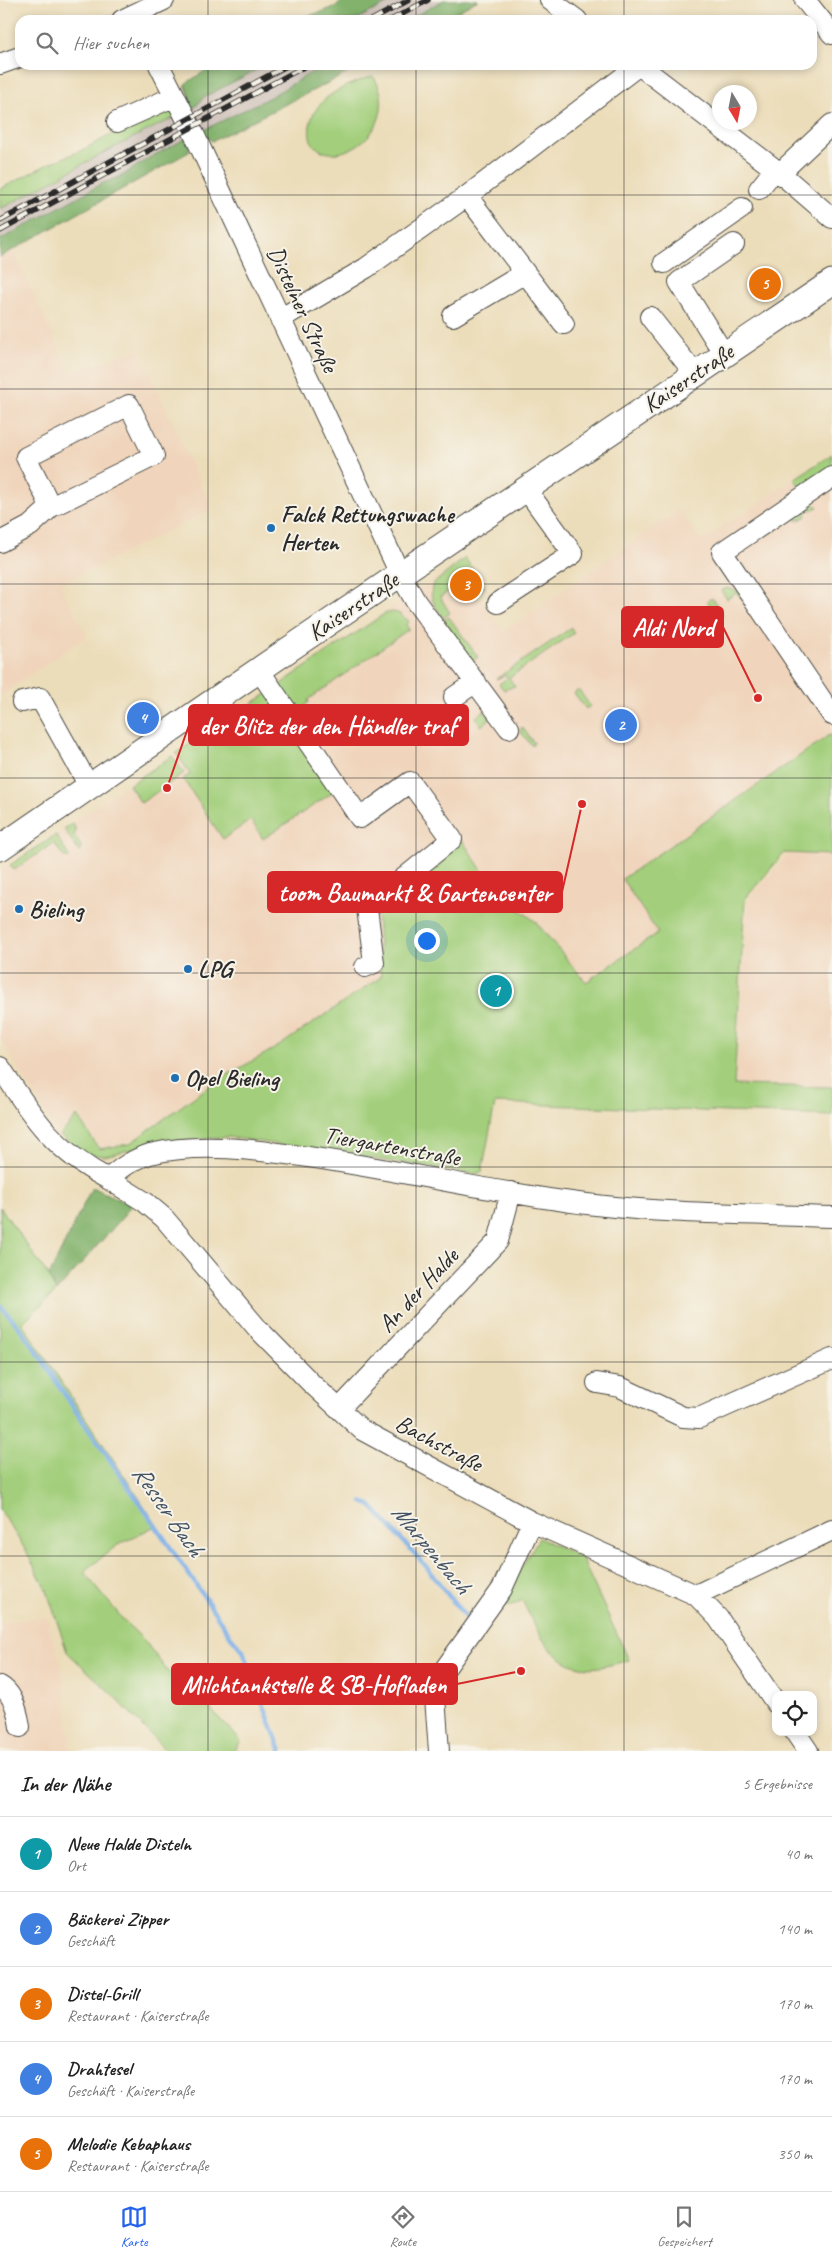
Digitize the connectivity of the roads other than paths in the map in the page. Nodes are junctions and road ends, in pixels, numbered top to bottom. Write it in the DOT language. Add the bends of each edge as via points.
graph roads {
  1 [pos="164,0"];
  2 [pos="550,0"];
  3 [pos="805,0"];
  4 [pos="131,14"];
  5 [pos="570,15"];
  6 [pos="817,15"];
  7 [pos="817,15"];
  8 [pos="832,34"];
  9 [pos="15,59"];
  10 [pos="0,64"];
  11 [pos="162,70"];
  12 [pos="632,70"];
  13 [pos="646,70"];
  14 [pos="175,96"];
  15 [pos="117,122"];
  16 [pos="832,124"];
  17 [pos="778,171"];
  18 [pos="759,189"];
  19 [pos="467,196"];
  20 [pos="742,208"];
  21 [pos="832,218"];
  22 [pos="734,244"];
  23 [pos="664,263"];
  24 [pos="525,273"];
  25 [pos="832,282"];
  26 [pos="453,316"];
  27 [pos="650,317"];
  28 [pos="280,319"];
  29 [pos="564,324"];
  30 [pos="724,354"];
  31 [pos="694,374"];
  32 [pos="832,477"];
  33 [pos="526,488"];
  34 [pos="51,507"];
  35 [pos="0,542"];
  36 [pos="400,574"];
  37 [pos="498,603"];
  38 [pos="260,670"];
  39 [pos="476,682"];
  40 [pos="454,697"];
  41 [pos="22,702"];
  42 [pos="832,715"];
  43 [pos="509,728"];
  44 [pos="89,786"];
  45 [pos="0,846"];
  46 [pos="366,967"];
  47 [pos="0,1067"];
  48 [pos="108,1179"];
  49 [pos="511,1192"];
  50 [pos="832,1218"];
  51 [pos="832,1359"];
  52 [pos="597,1383"];
  53 [pos="339,1409"];
  54 [pos="532,1522"];
  55 [pos="832,1530"];
  56 [pos="696,1595"];
  57 [pos="0,1686"];
  58 [pos="772,1698"];
  59 [pos="20,1727"];
  60 [pos="798,1736"];
  61 [pos="440,1751"];
  62 [pos="808,1751"];
  1 -- 4 [label="street"];
  2 -- 5 [label="street"];
  3 -- 7 [label="street"];
  6 -- 8 [label="street"];
  9 -- 10 [label="street"];
  11 -- 14 [label="street, Distelner Straße"];
  12 -- 19 [label="street"];
  13 -- 17 [label="street"];
  14 -- 15 [label="street"];
  14 -- 28 [label="street, Distelner Straße"];
  16 -- 17 [label="street"];
  17 -- 18 [label="street"];
  17 -- 21 [label="street"];
  19 -- 24 [label="street"];
  19 -- 28 [label="street" via="366,268"];
  20 -- 23 [label="street"];
  22 -- 30 [label="street" via="679,282"];
  24 -- 26 [label="street"];
  24 -- 29 [label="street"];
  25 -- 30 [label="main road, Kaiserstraße"];
  27 -- 31 [label="street"];
  28 -- 36 [label="street, Distelner Straße"];
  30 -- 31 [label="main road, Kaiserstraße"];
  31 -- 33 [label="main road, Kaiserstraße"];
  32 -- 42 [label="street" via="722,552"];
  33 -- 36 [label="main road, Kaiserstraße"];
  33 -- 37 [label="street" via="573,554"];
  34 -- 34 [label="street" via="154,456 129,406 26,457"];
  34 -- 35 [label="street" via="30,526"];
  36 -- 38 [label="main road, Kaiserstraße"];
  36 -- 39 [label="street, Distelner Straße" via="416,602"];
  38 -- 44 [label="main road, Kaiserstraße"];
  38 -- 46 [label="street" via="360,818 410,782 452,839 367,908 374,963"];
  39 -- 40 [label="street"];
  39 -- 43 [label="street, Distelner Straße"];
  41 -- 44 [label="street" via="40,698"];
  44 -- 45 [label="main road, Kaiserstraße"];
  47 -- 48 [label="street" via="30,1113 55,1142 83,1166"];
  48 -- 49 [label="street, Tiergartenstraße" via="128,1163 150,1154 212,1148 346,1162"];
  48 -- 53 [label="street, Bachstraße" via="146,1202 164,1218 258,1329"];
  49 -- 50 [label="street, Tiergartenstraße" via="653,1210"];
  49 -- 53 [label="street, An der Halde" via="498,1241"];
  51 -- 52 [label="street" via="699,1418 683,1417 620,1387"];
  53 -- 54 [label="street, Bachstraße" via="362,1430"];
  54 -- 56 [label="street, Bachstraße"];
  54 -- 61 [label="street" via="502,1589 434,1684"];
  55 -- 56 [label="street"];
  56 -- 58 [label="street, Bachstraße" via="718,1618"];
  57 -- 59 [label="street" via="14,1704"];
  60 -- 62 [label="street"];
}
